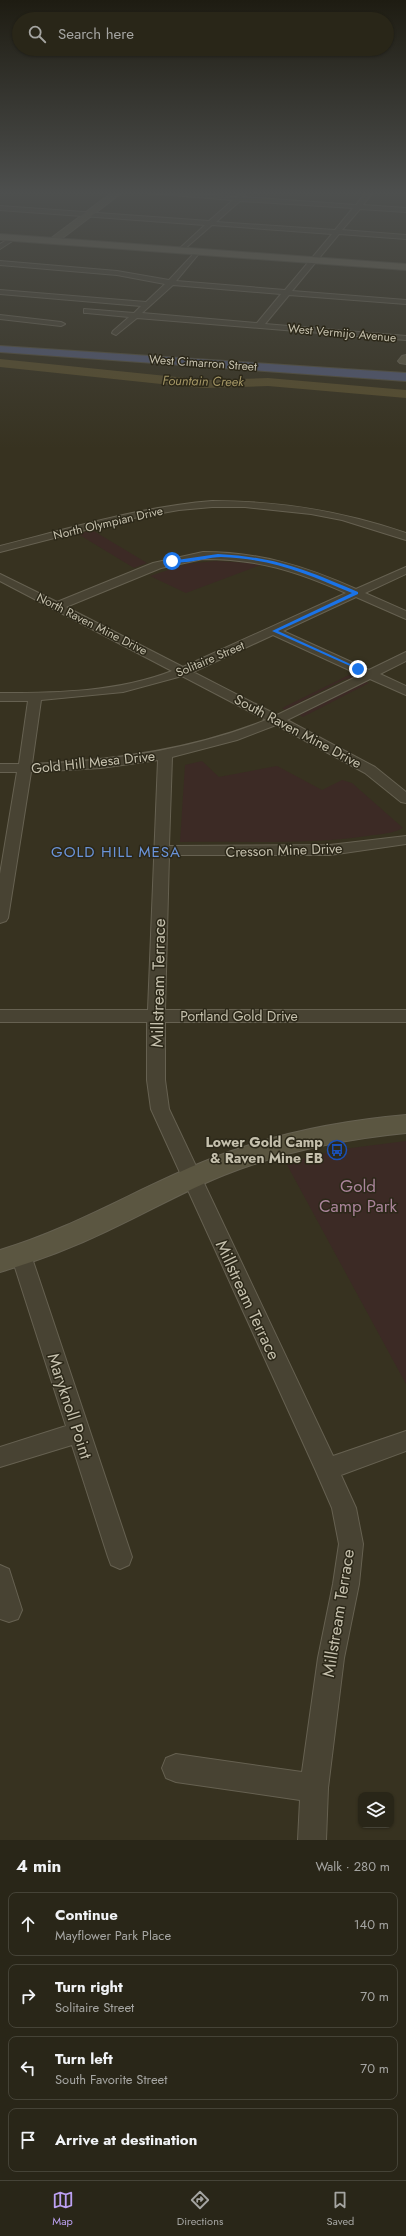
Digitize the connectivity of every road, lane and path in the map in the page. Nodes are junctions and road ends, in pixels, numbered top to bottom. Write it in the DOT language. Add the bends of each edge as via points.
graph roads {
  1 [pos="138,277"];
  2 [pos="176,277"];
  3 [pos="300,277"];
  4 [pos="171,283"];
  5 [pos="0,292"];
  6 [pos="287,292"];
  7 [pos="406,302"];
  8 [pos="147,304"];
  9 [pos="87,311"];
  10 [pos="134,315"];
  11 [pos="0,317"];
  12 [pos="61,324"];
  13 [pos="259,326"];
  14 [pos="116,333"];
  15 [pos="406,338"];
  16 [pos="0,346"];
  17 [pos="0,350"];
  18 [pos="405,361"];
  19 [pos="316,367"];
  20 [pos="406,374"];
  21 [pos="406,377"];
  22 [pos="406,537"];
  23 [pos="0,549"];
  24 [pos="406,570"];
  25 [pos="0,577"];
  26 [pos="356,593"];
  27 [pos="57,606"];
  28 [pos="406,615"];
  29 [pos="274,631"];
  30 [pos="406,656"];
  31 [pos="184,671"];
  32 [pos="369,674"];
  33 [pos="406,691"];
  34 [pos="0,697"];
  35 [pos="35,697"];
  36 [pos="277,720"];
  37 [pos="165,754"];
  38 [pos="0,768"];
  39 [pos="25,769"];
  40 [pos="406,800"];
  41 [pos="406,840"];
  42 [pos="160,851"];
  43 [pos="0,918"];
  44 [pos="156,1015"];
  45 [pos="0,1016"];
  46 [pos="406,1016"];
  47 [pos="406,1124"];
  48 [pos="191,1178"];
  49 [pos="10,1258"];
  50 [pos="79,1432"];
  51 [pos="406,1441"];
  52 [pos="0,1457"];
  53 [pos="328,1468"];
  54 [pos="120,1557"];
  55 [pos="0,1577"];
  56 [pos="9,1610"];
  57 [pos="176,1768"];
  58 [pos="314,1788"];
  59 [pos="312,1840"];
  1 -- 4 [label="street"];
  2 -- 4 [label="street"];
  3 -- 6 [label="street"];
  4 -- 6 [label="street"];
  4 -- 8 [label="street"];
  5 -- 8 [label="street"];
  6 -- 7 [label="street"];
  6 -- 13 [label="street"];
  8 -- 10 [label="street"];
  9 -- 10 [label="street, West Vermijo Avenue"];
  10 -- 13 [label="street, West Vermijo Avenue"];
  10 -- 14 [label="street"];
  11 -- 12 [label="street"];
  13 -- 15 [label="street, West Vermijo Avenue"];
  16 -- 19 [label="highway, West Cimarron Street"];
  17 -- 21 [label="highway, West Cimarron Street"];
  18 -- 19 [label="highway" via="391,368 380,369"];
  19 -- 20 [label="highway, West Cimarron Street"];
  22 -- 23 [label="street, North Olympian Drive" via="356,520 294,508 197,505 128,516"];
  24 -- 26 [label="street, Solitaire Street"];
  25 -- 27 [label="street, North Raven Mine Drive"];
  26 -- 27 [label="street" via="301,569 274,561 234,556 204,556 172,561"];
  26 -- 28 [label="street"];
  26 -- 29 [label="street, Solitaire Street"];
  27 -- 31 [label="street, North Raven Mine Drive"];
  29 -- 31 [label="street, Solitaire Street"];
  29 -- 32 [label="street"];
  30 -- 32 [label="street, Gold Hill Mesa Drive"];
  31 -- 35 [label="street, Solitaire Street" via="142,684 110,690 80,695"];
  31 -- 36 [label="street, South Raven Mine Drive"];
  32 -- 33 [label="street"];
  32 -- 36 [label="street, Gold Hill Mesa Drive"];
  34 -- 35 [label="street, Solitaire Street"];
  35 -- 39 [label="street"];
  36 -- 37 [label="street, Gold Hill Mesa Drive" via="232,737"];
  36 -- 40 [label="street, South Raven Mine Drive" via="356,761"];
  37 -- 39 [label="street, Gold Hill Mesa Drive" via="92,765"];
  37 -- 42 [label="street, Millstream Terrace"];
  38 -- 39 [label="street, Gold Hill Mesa Drive"];
  39 -- 43 [label="street"];
  41 -- 42 [label="street, Cresson Mine Drive" via="330,850"];
  42 -- 44 [label="street, Millstream Terrace"];
  44 -- 45 [label="street, Portland Gold Drive"];
  44 -- 46 [label="street, Portland Gold Drive"];
  44 -- 48 [label="street, Millstream Terrace" via="156,1080 160,1109"];
  47 -- 48 [label="street" via="304,1141 259,1153"];
  48 -- 49 [label="street" via="80,1233"];
  48 -- 53 [label="street, Millstream Terrace"];
  49 -- 50 [label="street, Maryknoll Point"];
  50 -- 52 [label="street"];
  50 -- 54 [label="street, Maryknoll Point"];
  51 -- 53 [label="street"];
  53 -- 58 [label="street, Millstream Terrace" via="344,1508 350,1544 346,1584 330,1658"];
  55 -- 56 [label="street"];
  57 -- 58 [label="street"];
  58 -- 59 [label="street, Millstream Terrace"];
}
